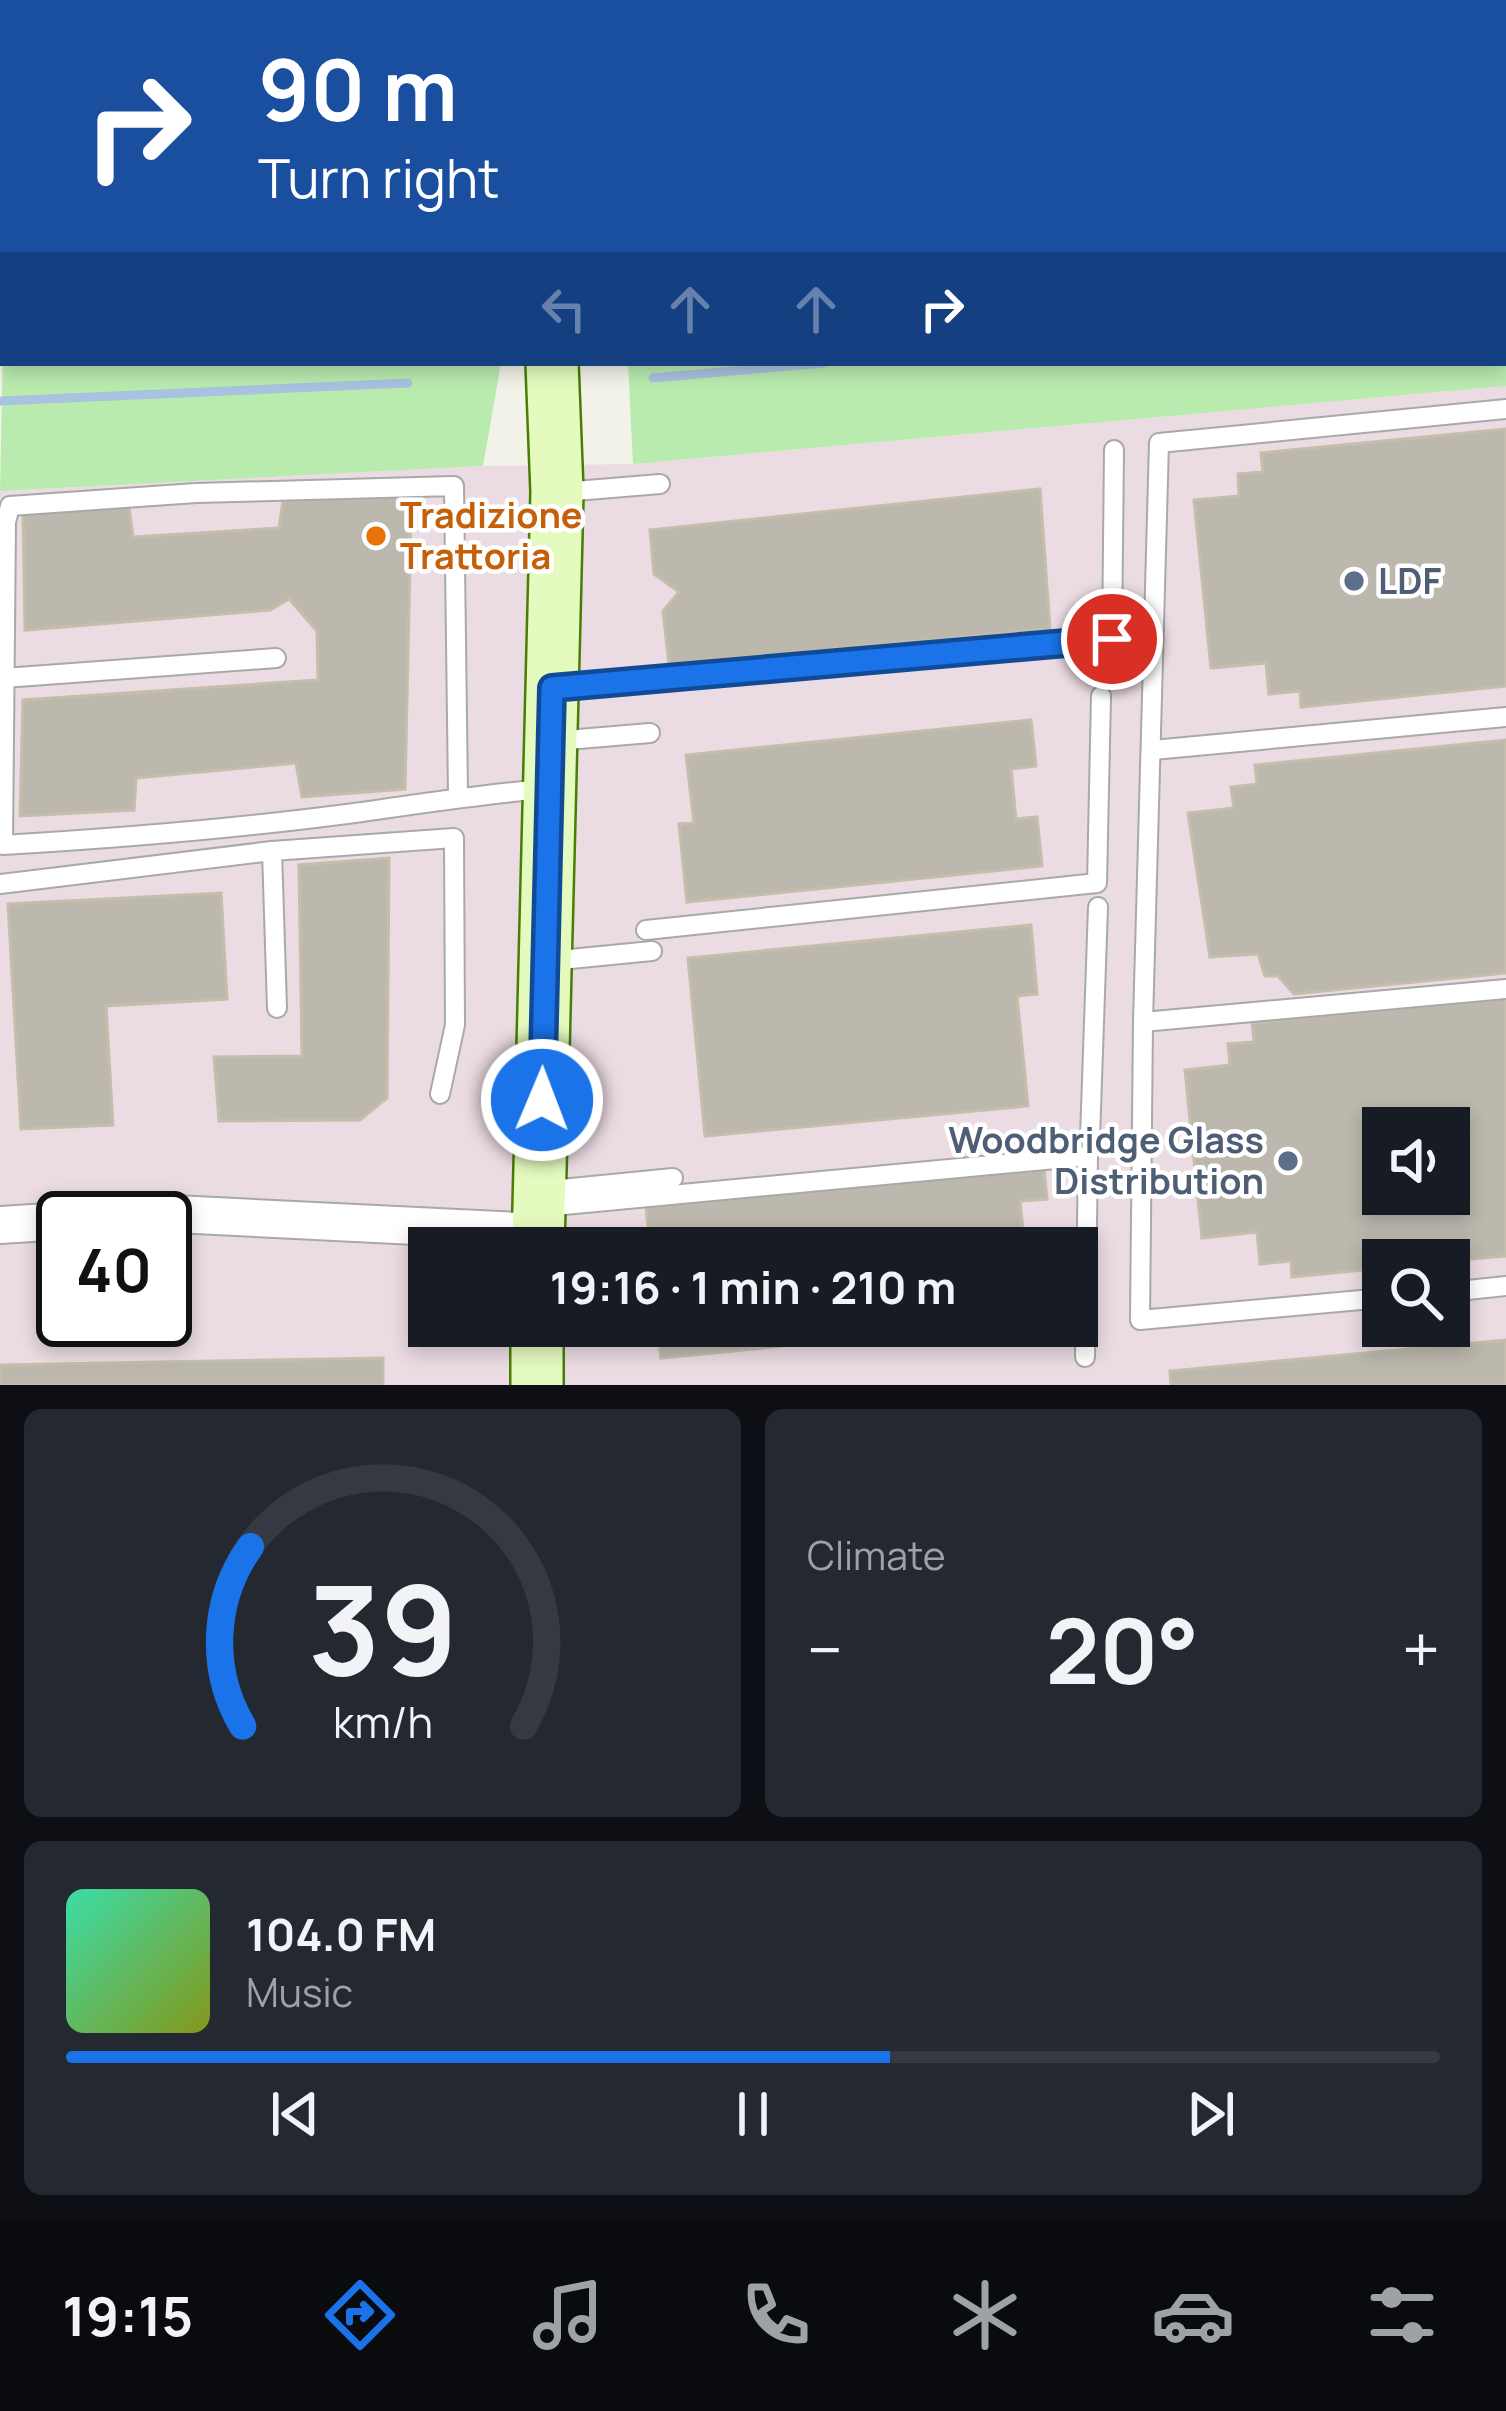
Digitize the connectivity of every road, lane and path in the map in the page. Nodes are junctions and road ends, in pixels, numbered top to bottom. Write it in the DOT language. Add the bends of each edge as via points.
graph roads {
  1 [pos="552,366"];
  2 [pos="1506,409"];
  3 [pos="1114,450"];
  4 [pos="660,484"];
  5 [pos="556,492"];
  6 [pos="276,658"];
  7 [pos="4,678"];
  8 [pos="552,688"];
  9 [pos="1101,696"];
  10 [pos="1506,717"];
  11 [pos="650,733"];
  12 [pos="1153,750"];
  13 [pos="550,765"];
  14 [pos="458,796"];
  15 [pos="272,851"];
  16 [pos="0,884"];
  17 [pos="1098,908"];
  18 [pos="646,930"];
  19 [pos="652,951"];
  20 [pos="545,962"];
  21 [pos="1506,988"];
  22 [pos="277,1008"];
  23 [pos="1143,1022"];
  24 [pos="440,1094"];
  25 [pos="1090,1138"];
  26 [pos="673,1178"];
  27 [pos="192,1214"];
  28 [pos="538,1220"];
  29 [pos="36,1223"];
  30 [pos="0,1225"];
  31 [pos="1506,1286"];
  32 [pos="1470,1290"];
  33 [pos="1362,1300"];
  34 [pos="537,1347"];
  35 [pos="1085,1357"];
  36 [pos="537,1385"];
  1 -- 5 [label="street"];
  2 -- 12 [label="lane" via="1160,443"];
  3 -- 8 [label="lane" via="1112,639"];
  4 -- 5 [label="lane"];
  5 -- 8 [label="street"];
  6 -- 7 [label="lane"];
  7 -- 14 [label="lane" via="3,845 125,838"];
  7 -- 14 [label="lane" via="10,506 454,486"];
  8 -- 13 [label="street"];
  9 -- 18 [label="lane" via="1097,883"];
  10 -- 12 [label="lane"];
  11 -- 13 [label="lane"];
  12 -- 23 [label="lane"];
  13 -- 14 [label="lane"];
  13 -- 20 [label="street"];
  15 -- 16 [label="lane"];
  15 -- 22 [label="lane"];
  15 -- 24 [label="lane" via="454,838 455,1025"];
  17 -- 25 [label="lane"];
  19 -- 20 [label="lane"];
  20 -- 28 [label="street"];
  21 -- 23 [label="lane"];
  23 -- 33 [label="lane" via="1139,1320"];
  26 -- 28 [label="lane"];
  27 -- 28 [label="street"];
  28 -- 35 [label="lane" via="1088,1156"];
  29 -- 30 [label="street"];
  31 -- 32 [label="lane"];
  34 -- 36 [label="street"];
}
